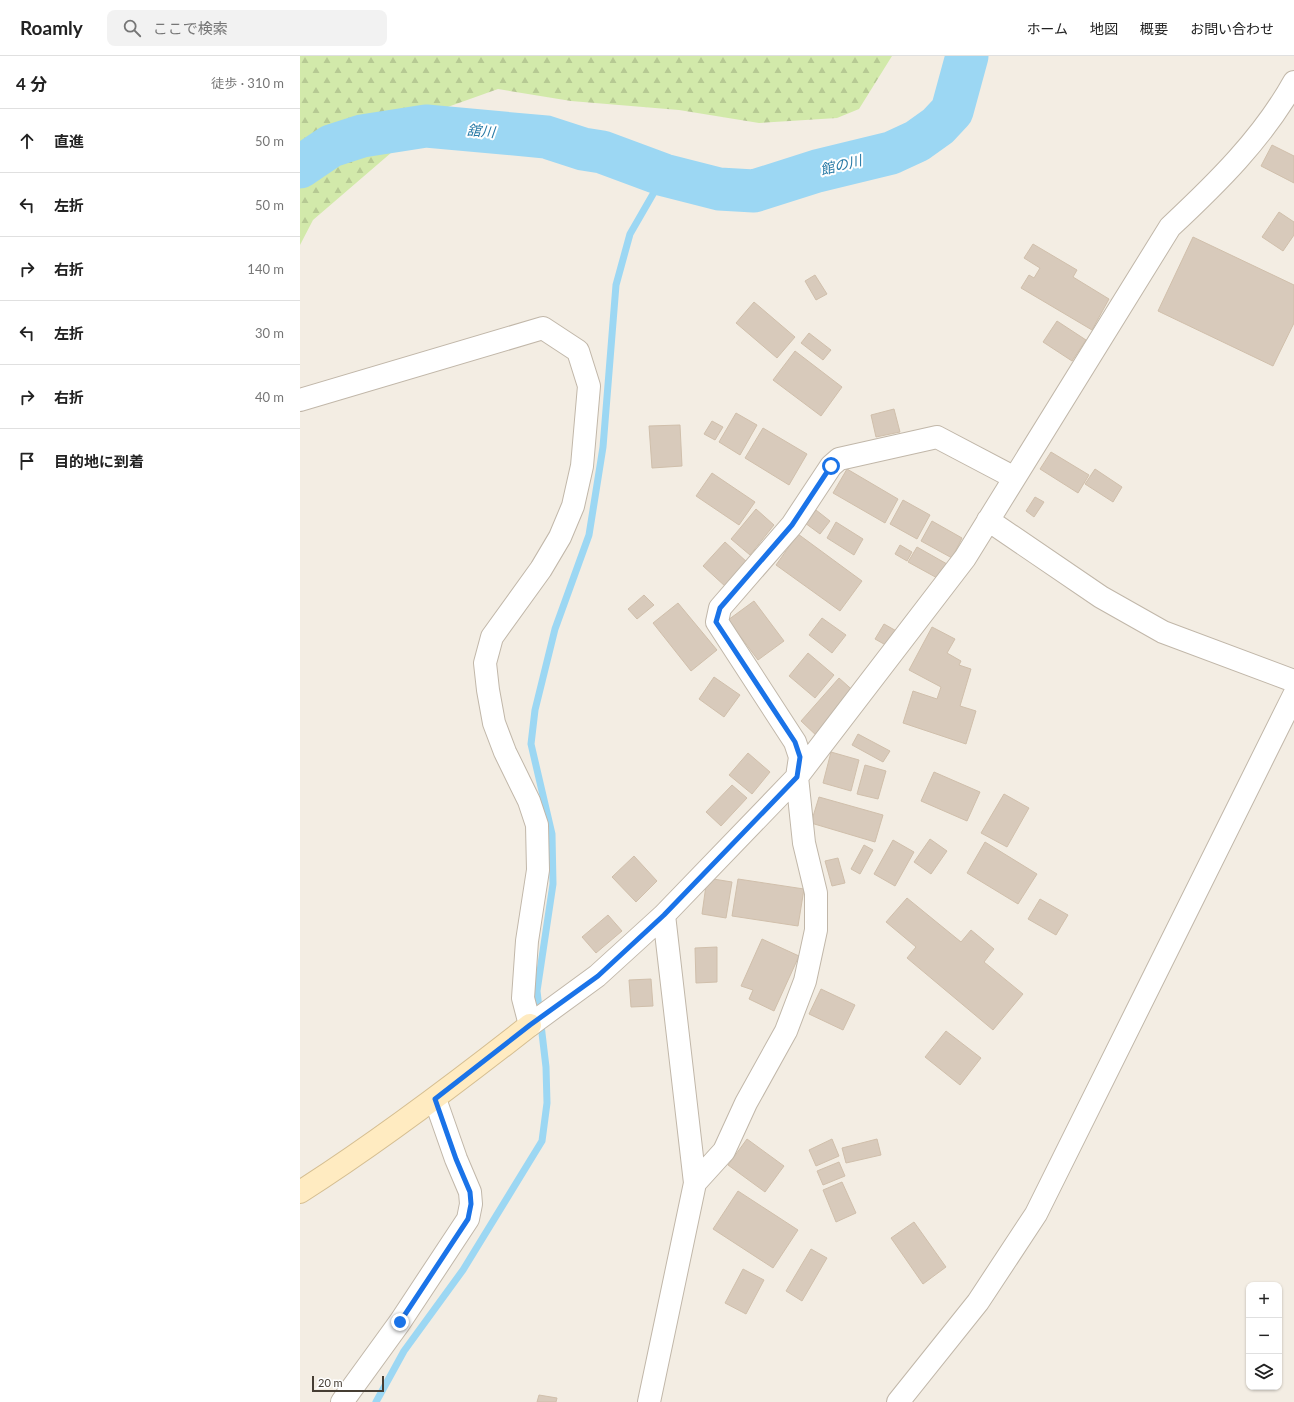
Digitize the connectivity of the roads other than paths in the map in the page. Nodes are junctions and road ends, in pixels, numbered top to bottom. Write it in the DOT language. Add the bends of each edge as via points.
graph roads {
  1 [pos="1294,82"];
  2 [pos="300,400"];
  3 [pos="1013,477"];
  4 [pos="988,520"];
  5 [pos="1294,681"];
  6 [pos="1294,695"];
  7 [pos="797,777"];
  8 [pos="664,915"];
  9 [pos="530,1025"];
  10 [pos="435,1099"];
  11 [pos="695,1183"];
  12 [pos="300,1192"];
  13 [pos="342,1402"];
  14 [pos="649,1402"];
  15 [pos="898,1402"];
  1 -- 3 [label="street" via="1267,125 1205,195 1170,227"];
  2 -- 9 [label="street" via="542,328 578,351 589,386 582,466 573,506 560,538 549,556 492,637 485,663 494,722 529,800 537,825 538,870 527,941 523,998"];
  3 -- 4 [label="street"];
  3 -- 7 [label="street" via="937,437 839,460 831,466 792,525 720,608 716,622 795,742 800,757"];
  4 -- 5 [label="street" via="1101,596 1163,632"];
  4 -- 7 [label="street" via="964,558"];
  6 -- 15 [label="street" via="1036,1214 978,1302"];
  7 -- 8 [label="street"];
  7 -- 11 [label="street" via="804,843 816,893 816,930 805,981 786,1031 746,1103 724,1151"];
  8 -- 9 [label="street" via="598,976"];
  8 -- 11 [label="street"];
  9 -- 10 [label="street"];
  10 -- 12 [label="street" via="353,1158"];
  10 -- 13 [label="street" via="470,1192 468,1219 400,1322"];
  11 -- 14 [label="street"];
}
